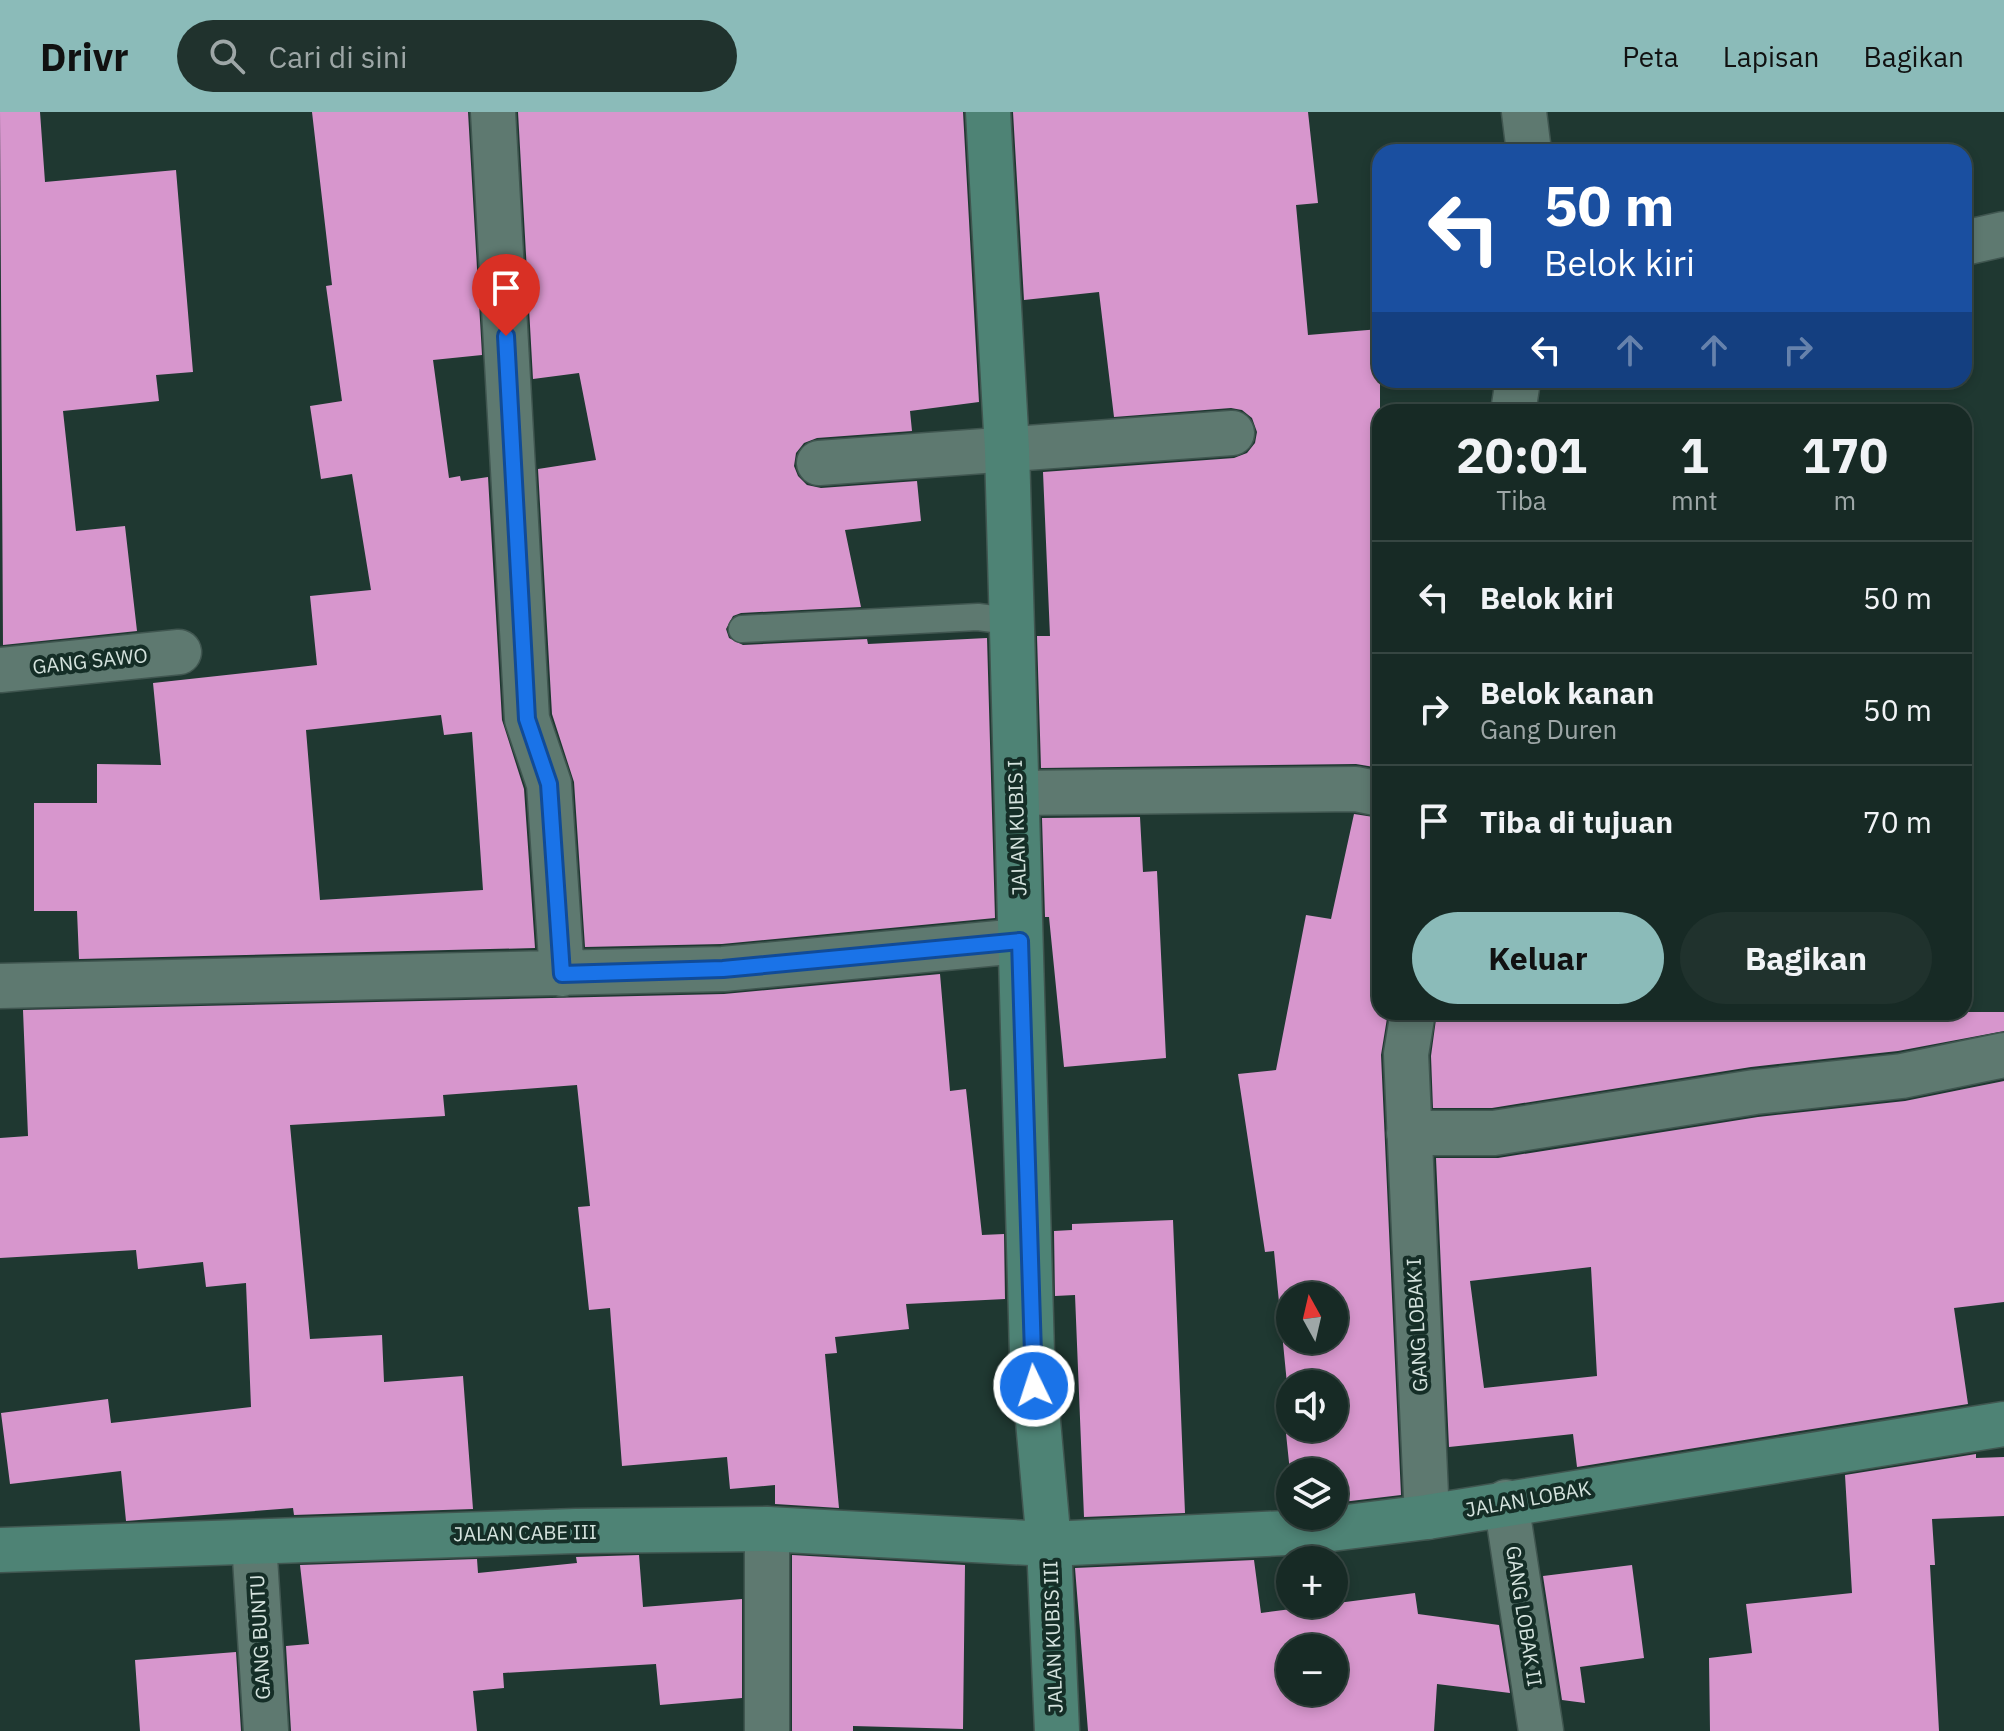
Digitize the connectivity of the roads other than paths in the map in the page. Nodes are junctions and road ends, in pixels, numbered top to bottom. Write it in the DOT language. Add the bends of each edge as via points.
graph roads {
  1 [pos="493,112"];
  2 [pos="988,112"];
  3 [pos="1524,112"];
  4 [pos="1528,144"];
  5 [pos="2004,234"];
  6 [pos="1972,241"];
  7 [pos="1232,433"];
  8 [pos="1007,449"];
  9 [pos="819,463"];
  10 [pos="1009,621"];
  11 [pos="742,629"];
  12 [pos="179,652"];
  13 [pos="0,670"];
  14 [pos="1372,792"];
  15 [pos="1017,793"];
  16 [pos="1020,941"];
  17 [pos="562,974"];
  18 [pos="0,986"];
  19 [pos="1412,1020"];
  20 [pos="2004,1055"];
  21 [pos="1409,1133"];
  22 [pos="2004,1424"];
  23 [pos="1506,1502"];
  24 [pos="1427,1517"];
  25 [pos="767,1529"];
  26 [pos="254,1542"];
  27 [pos="1049,1544"];
  28 [pos="0,1550"];
  29 [pos="266,1731"];
  30 [pos="767,1731"];
  31 [pos="1057,1731"];
  32 [pos="1541,1731"];
  1 -- 17 [label="street" via="527,719 549,784"];
  2 -- 8 [label="street, JALAN KUBIS I"];
  3 -- 4 [label="street"];
  5 -- 6 [label="street"];
  7 -- 8 [label="street"];
  8 -- 9 [label="street"];
  8 -- 10 [label="street, JALAN KUBIS I"];
  10 -- 11 [label="lane" via="978,617"];
  10 -- 15 [label="street, JALAN KUBIS I"];
  12 -- 13 [label="street, GANG SAWO"];
  14 -- 15 [label="street"];
  15 -- 16 [label="street, JALAN KUBIS I"];
  16 -- 17 [label="street" via="723,969"];
  16 -- 27 [label="street, JALAN KUBIS I" via="1032,1354"];
  17 -- 18 [label="street"];
  19 -- 21 [label="street, GANG LOBAK I" via="1406,1054"];
  20 -- 21 [label="street" via="1902,1076 1755,1092 1494,1133"];
  21 -- 24 [label="street, GANG LOBAK I"];
  22 -- 23 [label="street, JALAN LOBAK"];
  23 -- 24 [label="street, JALAN LOBAK"];
  23 -- 32 [label="street, GANG LOBAK II"];
  24 -- 27 [label="street, JALAN LOBAK" via="1307,1532"];
  25 -- 26 [label="street, JALAN CABE III"];
  25 -- 27 [label="street, JALAN CABE III"];
  25 -- 30 [label="street"];
  26 -- 28 [label="street, JALAN CABE III"];
  26 -- 29 [label="street, GANG BUNTU"];
  27 -- 31 [label="street, JALAN KUBIS III"];
}
